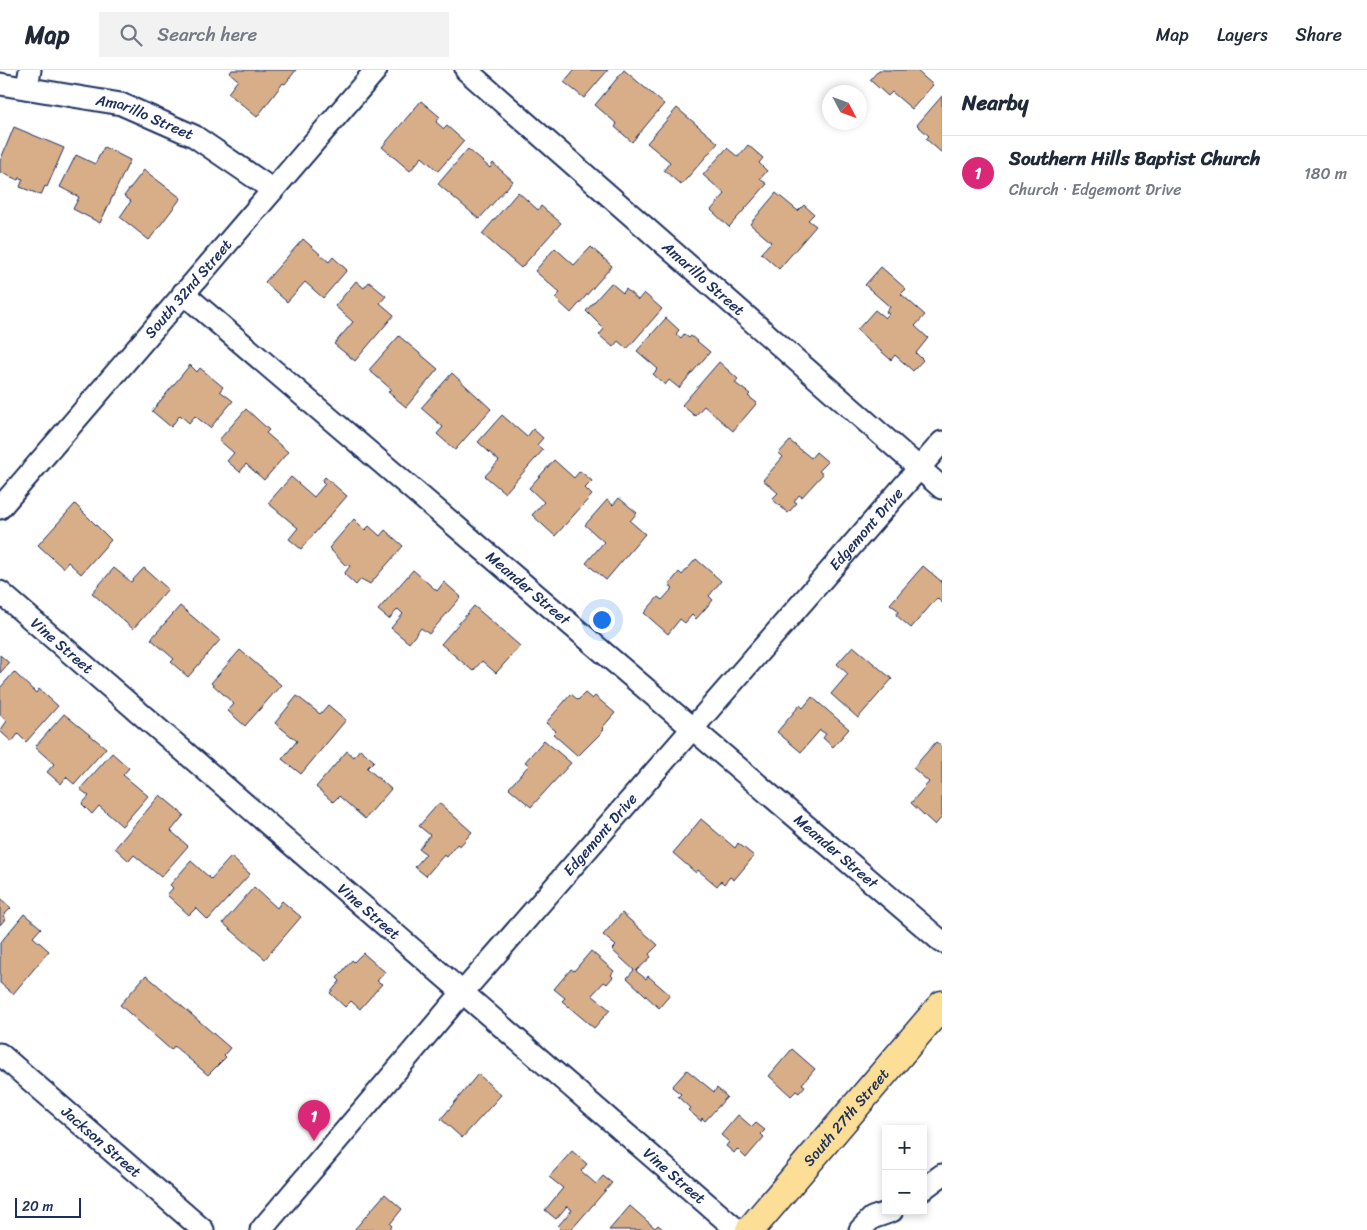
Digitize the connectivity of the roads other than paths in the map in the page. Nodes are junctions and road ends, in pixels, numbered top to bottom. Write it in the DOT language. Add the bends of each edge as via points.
graph roads {
  1 [pos="376,70"];
  2 [pos="466,70"];
  3 [pos="28,79"];
  4 [pos="0,84"];
  5 [pos="273,190"];
  6 [pos="183,292"];
  7 [pos="942,442"];
  8 [pos="919,468"];
  9 [pos="942,488"];
  10 [pos="0,508"];
  11 [pos="0,592"];
  12 [pos="693,729"];
  13 [pos="942,942"];
  14 [pos="464,992"];
  15 [pos="942,1005"];
  16 [pos="0,1054"];
  17 [pos="942,1175"];
  18 [pos="927,1187"];
  19 [pos="882,1214"];
  20 [pos="203,1230"];
  21 [pos="261,1230"];
  22 [pos="737,1230"];
  23 [pos="750,1230"];
  24 [pos="860,1230"];
  1 -- 5 [label="street, South 32nd Street"];
  2 -- 8 [label="street, Amarillo Street"];
  3 -- 4 [label="street, Amarillo Street"];
  3 -- 5 [label="street, Amarillo Street" via="121,104 194,136"];
  5 -- 6 [label="street, South 32nd Street"];
  6 -- 10 [label="street, South 32nd Street"];
  6 -- 12 [label="street, Meander Street"];
  7 -- 8 [label="street, Edgemont Drive"];
  8 -- 9 [label="street, Amarillo Street"];
  8 -- 12 [label="street, Edgemont Drive"];
  11 -- 14 [label="street, Vine Street"];
  12 -- 13 [label="street, Meander Street"];
  12 -- 14 [label="street, Edgemont Drive"];
  14 -- 21 [label="street, Edgemont Drive"];
  14 -- 22 [label="street, Vine Street"];
  15 -- 23 [label="main road, South 27th Street"];
  16 -- 20 [label="street, Jackson Street"];
  17 -- 18 [label="street"];
  19 -- 24 [label="street" via="872,1218"];
}
